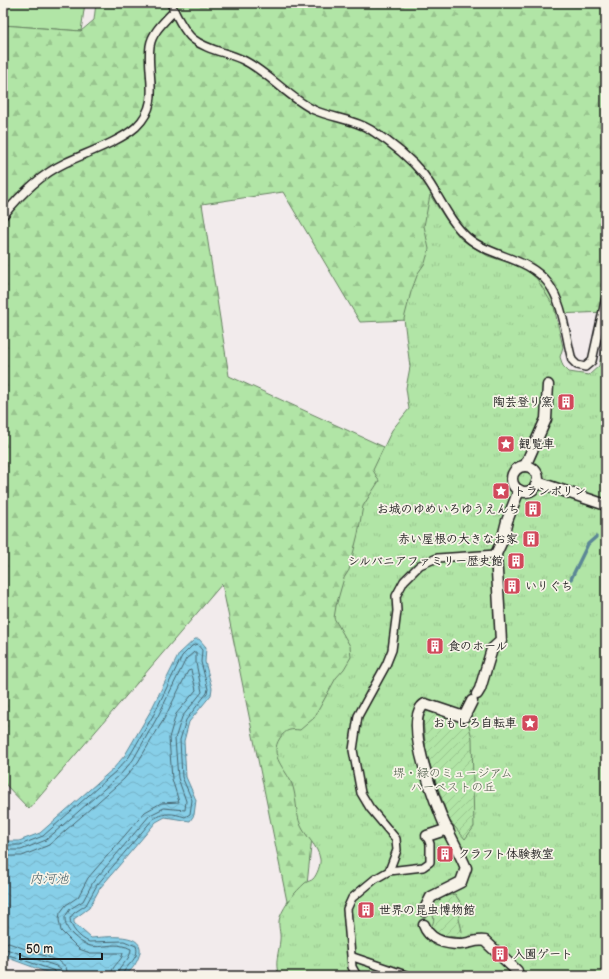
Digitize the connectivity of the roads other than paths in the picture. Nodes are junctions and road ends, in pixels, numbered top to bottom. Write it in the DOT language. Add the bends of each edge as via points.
graph roads {
  1 [pos="171,3"];
  2 [pos="174,11"];
  3 [pos="3,216"];
  4 [pos="606,298"];
  5 [pos="548,385"];
  6 [pos="525,466"];
  7 [pos="537,482"];
  8 [pos="519,490"];
  9 [pos="606,505"];
  10 [pos="496,554"];
  11 [pos="448,829"];
  12 [pos="427,836"];
  13 [pos="389,871"];
  14 [pos="424,910"];
  15 [pos="424,925"];
  16 [pos="352,957"];
  17 [pos="517,974"];
  18 [pos="357,976"];
  19 [pos="409,976"];
  1 -- 2 [label="lane"];
  2 -- 3 [label="lane" via="154,35 150,45 150,103 135,127 63,164 33,184"];
  2 -- 4 [label="lane" via="191,37 200,44 244,60 313,109 372,130 424,175 453,221 468,238 536,271 549,284 557,301 572,360 577,365 585,367 592,361"];
  5 -- 6 [label="street" via="546,419"];
  6 -- 7 [label="street" via="536,473"];
  6 -- 8 [label="street" via="517,468 512,475 513,484"];
  7 -- 8 [label="street" via="530,490"];
  7 -- 9 [label="street"];
  8 -- 10 [label="street"];
  10 -- 11 [label="street" via="501,641 492,649 480,689 464,717 425,704 422,705 417,718 416,730 421,754 439,811"];
  10 -- 13 [label="lane" via="437,558 420,565 404,581 396,596 397,611 392,650 358,716 353,750 361,793 396,839 397,850"];
  11 -- 12 [label="street"];
  11 -- 14 [label="street" via="466,868 464,876 454,887 431,897"];
  12 -- 13 [label="lane" via="430,844 430,862 423,867"];
  13 -- 16 [label="lane" via="352,898 347,909"];
  15 -- 17 [label="street" via="428,934 439,940 461,944 484,941"];
  16 -- 18 [label="lane" via="352,967"];
  16 -- 19 [label="lane"];
}
